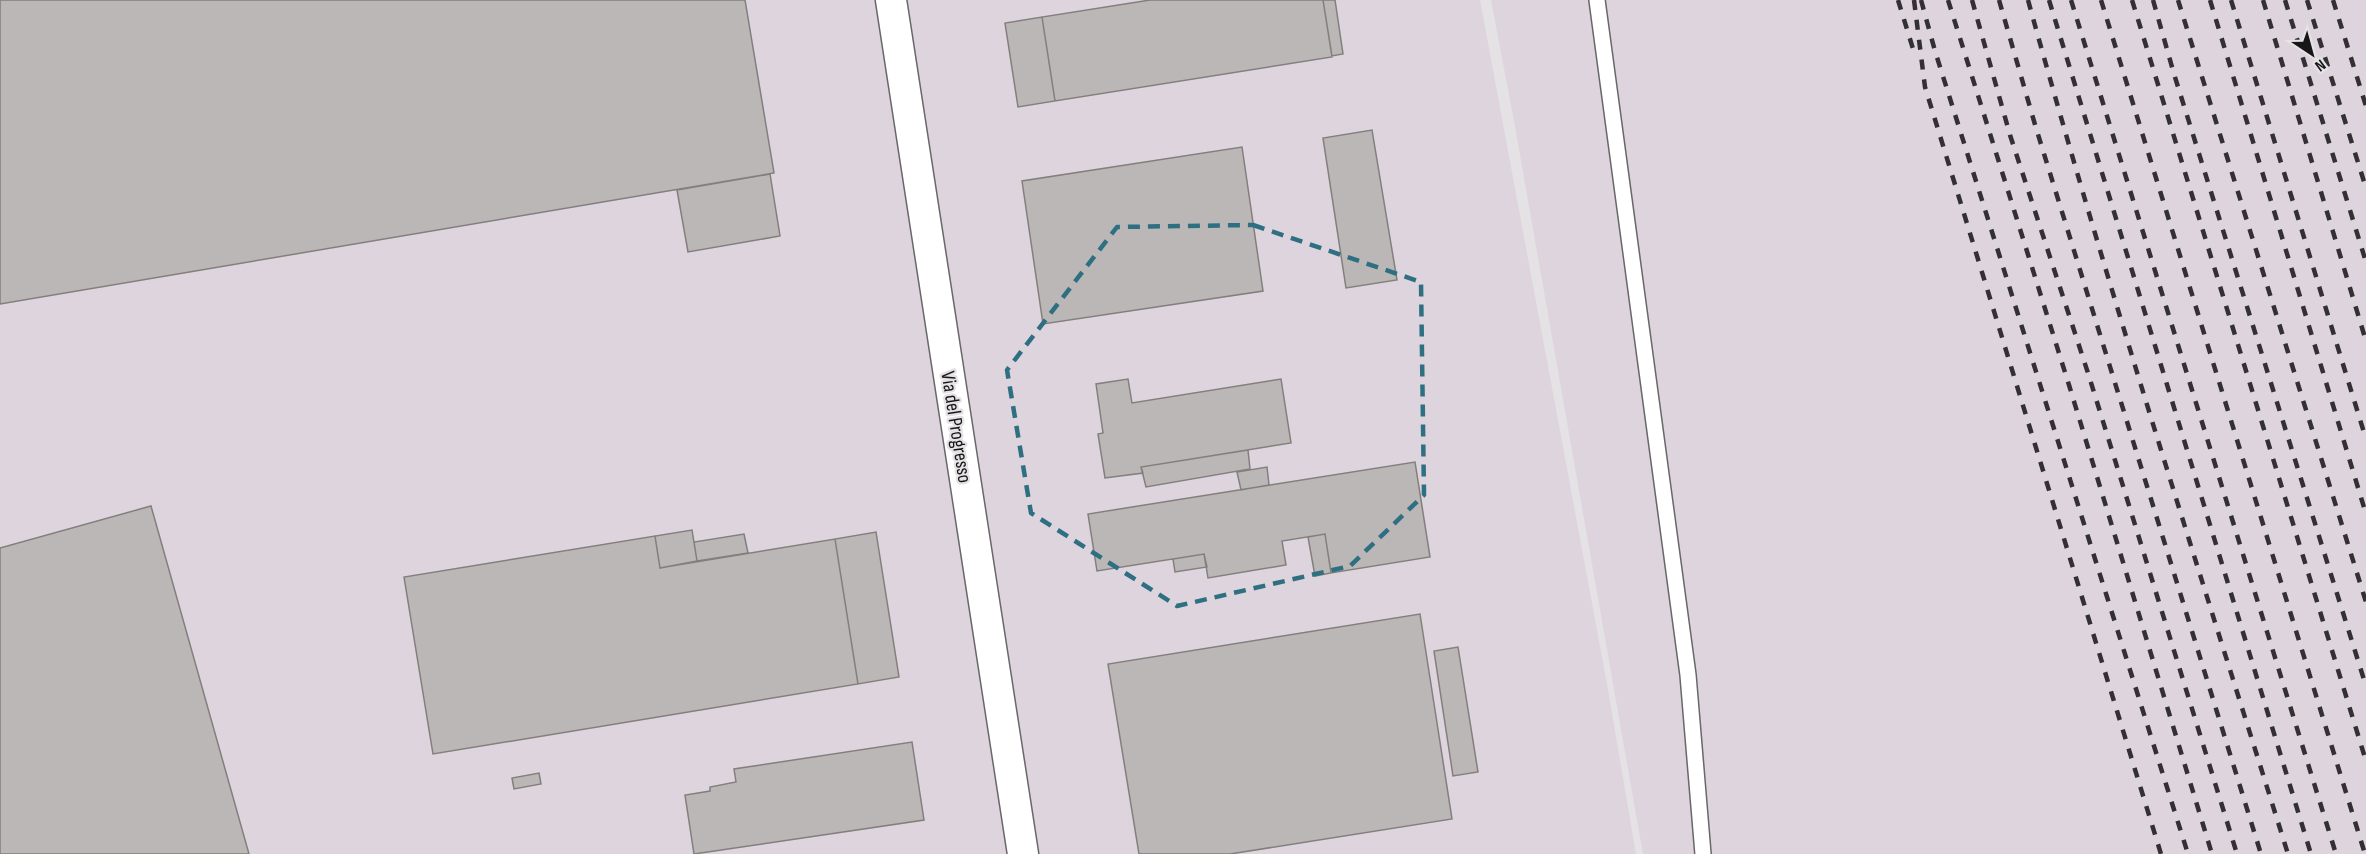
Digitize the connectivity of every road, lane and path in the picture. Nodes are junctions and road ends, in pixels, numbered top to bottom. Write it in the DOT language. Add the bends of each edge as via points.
graph roads {
  1 [pos="891,0"];
  2 [pos="1597,0"];
  3 [pos="1023,854"];
  4 [pos="1703,854"];
  1 -- 3 [label="street, Via del Progresso"];
  2 -- 4 [label="lane" via="1688,675"];
}
